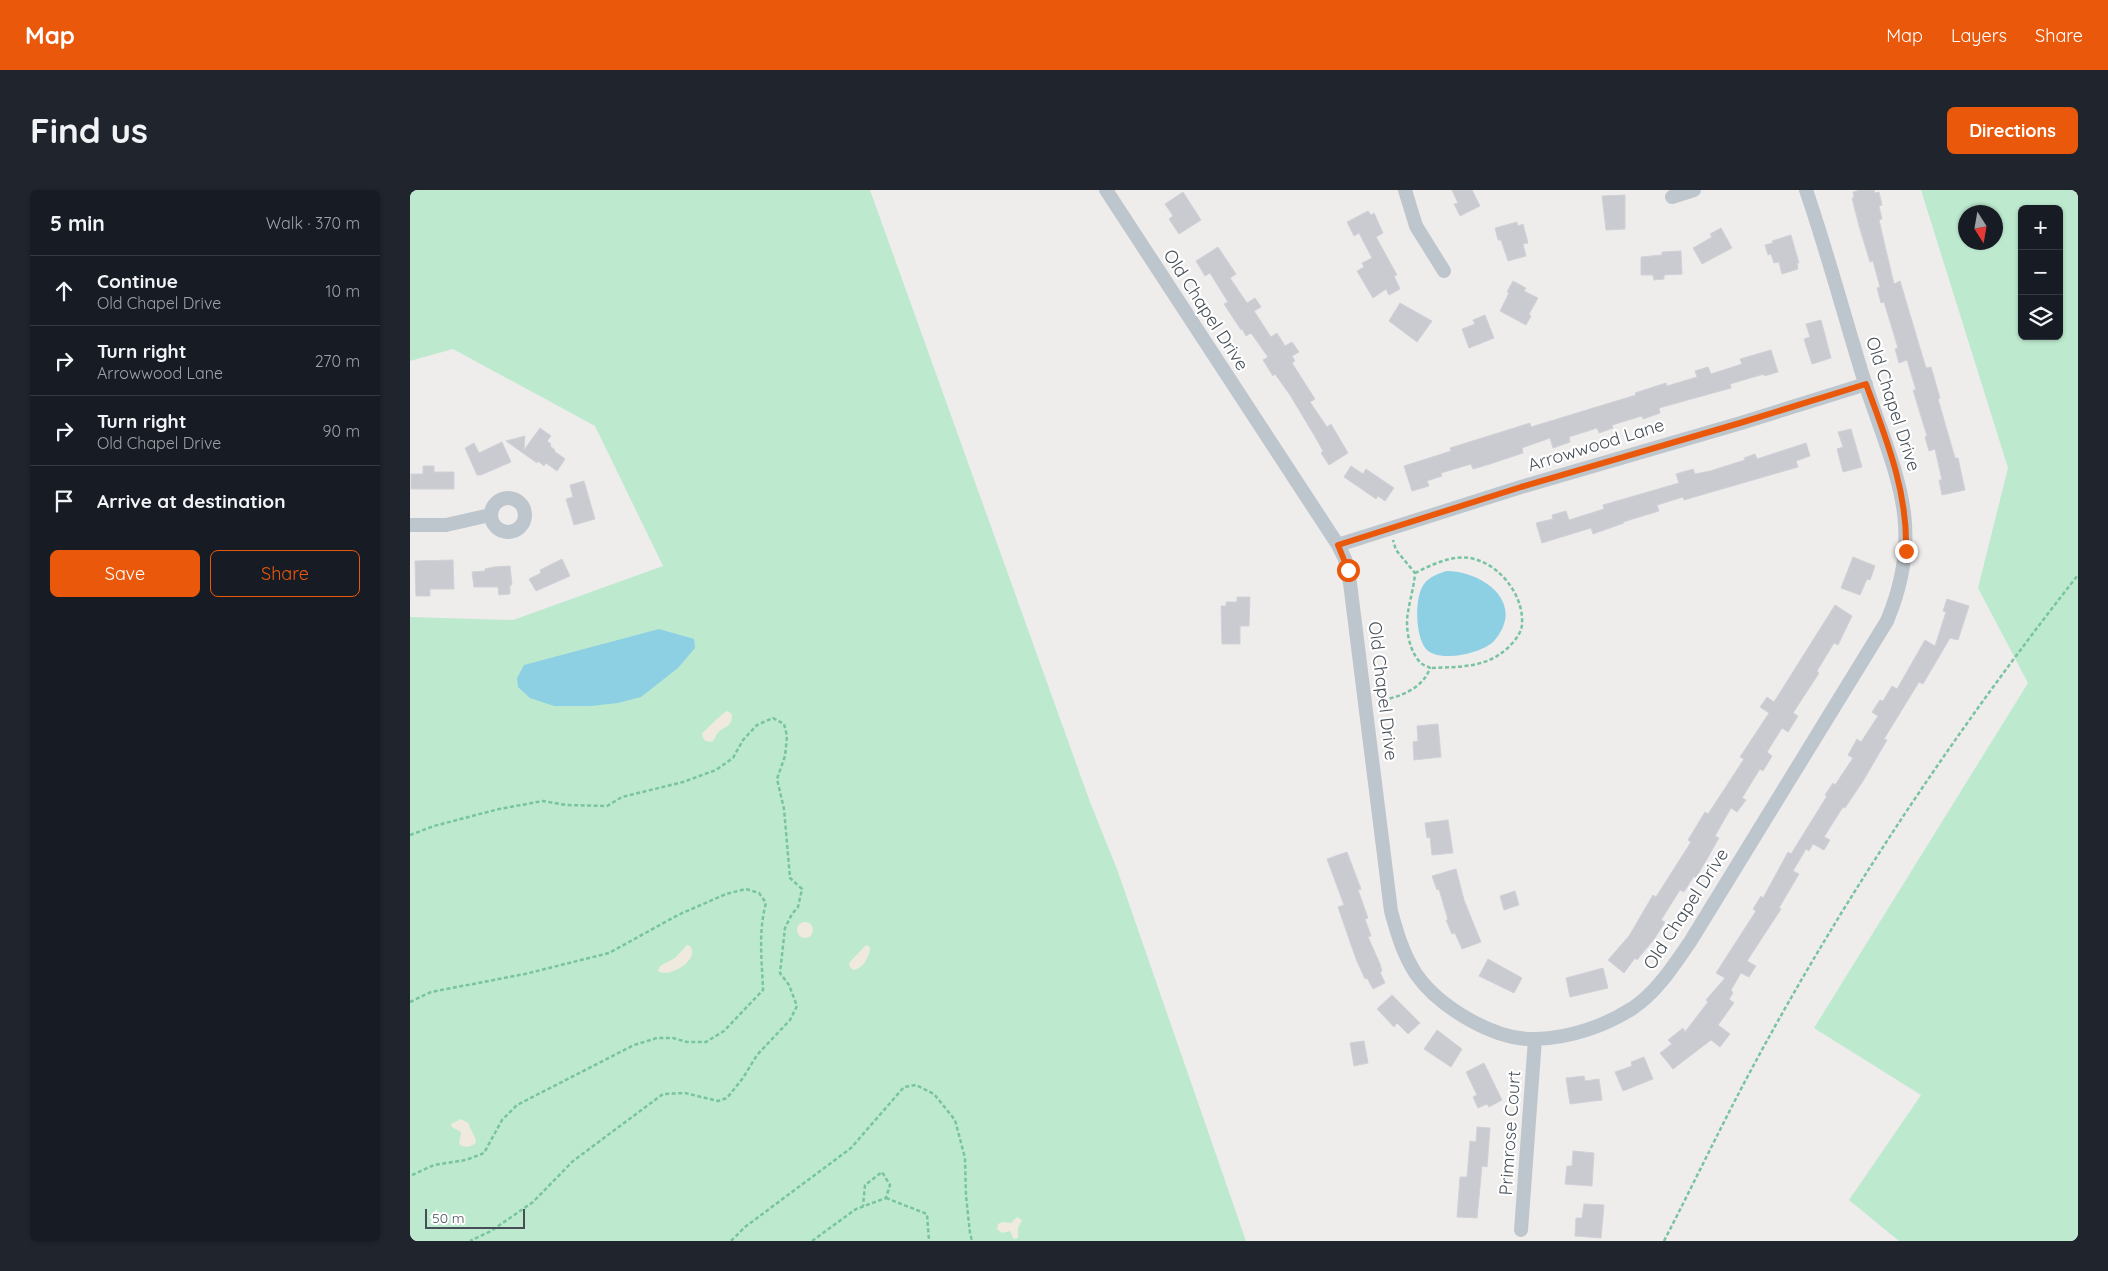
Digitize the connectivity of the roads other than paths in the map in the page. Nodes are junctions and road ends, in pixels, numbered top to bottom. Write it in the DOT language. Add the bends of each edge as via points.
graph roads {
  1 [pos="1106,190"];
  2 [pos="1405,190"];
  3 [pos="1694,190"];
  4 [pos="1806,190"];
  5 [pos="1672,197"];
  6 [pos="1444,271"];
  7 [pos="1866,384"];
  8 [pos="490,515"];
  9 [pos="410,525"];
  10 [pos="1338,545"];
  11 [pos="1535,1039"];
  12 [pos="1521,1230"];
  1 -- 10 [label="street, Old Chapel Drive"];
  2 -- 6 [label="street" via="1416,226"];
  3 -- 5 [label="street"];
  4 -- 7 [label="street, Old Chapel Drive"];
  7 -- 10 [label="street, Arrowwood Lane"];
  7 -- 11 [label="street, Old Chapel Drive" via="1896,470 1905,515 1904,568 1887,621 1661,984 1635,1007 1605,1023 1567,1035"];
  8 -- 9 [label="street" via="446,525"];
  10 -- 11 [label="street, Old Chapel Drive" via="1350,583 1391,911 1401,947 1429,990 1462,1015 1499,1033"];
  11 -- 12 [label="street, Primrose Court"];
}
